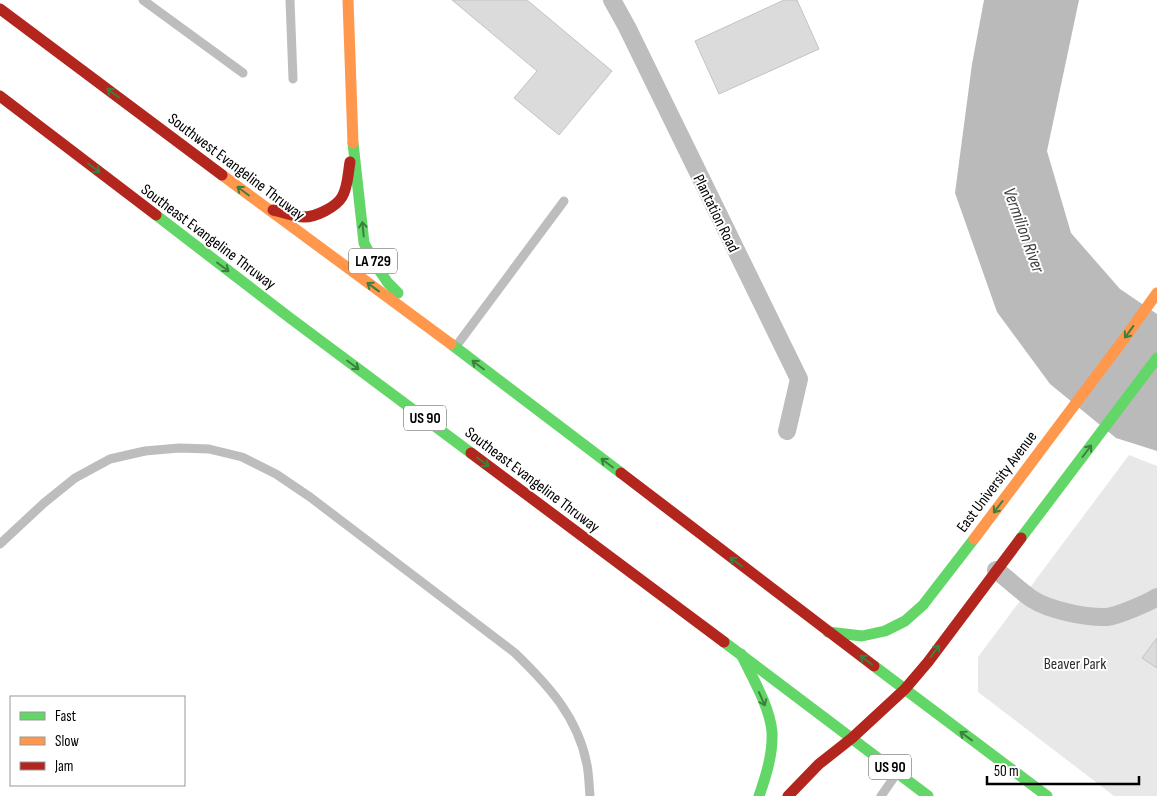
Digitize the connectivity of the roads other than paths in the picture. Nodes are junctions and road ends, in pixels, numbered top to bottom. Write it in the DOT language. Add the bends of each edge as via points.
graph roads {
  1 [pos="143,0"];
  2 [pos="290,0"];
  3 [pos="348,0"];
  4 [pos="612,0"];
  5 [pos="2,10"];
  6 [pos="243,73"];
  7 [pos="293,79"];
  8 [pos="0,96"];
  9 [pos="17,123"];
  10 [pos="354,143"];
  11 [pos="77,155"];
  12 [pos="564,201"];
  13 [pos="266,208"];
  14 [pos="1157,292"];
  15 [pos="455,347"];
  16 [pos="1157,358"];
  17 [pos="787,431"];
  18 [pos="0,544"];
  19 [pos="996,570"];
  20 [pos="1157,597"];
  21 [pos="828,632"];
  22 [pos="741,654"];
  23 [pos="904,689"];
  24 [pos="852,738"];
  25 [pos="898,773"];
  26 [pos="590,796"];
  27 [pos="759,796"];
  28 [pos="788,796"];
  29 [pos="881,796"];
  30 [pos="928,796"];
  31 [pos="1047,796"];
  1 -- 6 [label="lane"];
  2 -- 7 [label="lane"];
  3 -- 10 [label="main road, LA 729"];
  4 -- 17 [label="street, Plantation Road" via="799,380"];
  13 -- 5 [label="main road, Southwest Evangeline Thruway, one-way"];
  8 -- 11 [label="main road, Southeast Evangeline Thruway / US 90"];
  9 -- 11 [label="main road"];
  10 -- 13 [label="main road, LA 729" via="346,185 336,204 322,213 305,217"];
  15 -- 10 [label="main road, LA 729, one-way" via="388,283 374,264 364,243"];
  11 -- 22 [label="main road, Southeast Evangeline Thruway / US 90, one-way"];
  12 -- 15 [label="lane"];
  15 -- 13 [label="main road, Southwest Evangeline Thruway, one-way"];
  14 -- 21 [label="main road, East University Avenue, one-way" via="923,605 905,621 886,631 862,636"];
  21 -- 15 [label="main road, one-way"];
  19 -- 16 [label="main road, one-way"];
  18 -- 26 [label="lane" via="75,478 110,459 180,448 242,457 276,474 310,497 515,653 540,677 561,703 578,733 587,765"];
  19 -- 20 [label="street" via="1033,600 1082,616 1108,617"];
  23 -- 19 [label="main road, one-way"];
  23 -- 21 [label="main road, one-way"];
  22 -- 24 [label="main road, Southeast Evangeline Thruway / US 90"];
  22 -- 27 [label="main road, one-way" via="772,729 772,752"];
  23 -- 24 [label="main road"];
  31 -- 23 [label="main road, one-way"];
  24 -- 25 [label="main road, Southeast Evangeline Thruway / US 90"];
  24 -- 28 [label="main road" via="819,764"];
  25 -- 29 [label="lane"];
  25 -- 30 [label="main road, Southeast Evangeline Thruway / US 90"];
}
